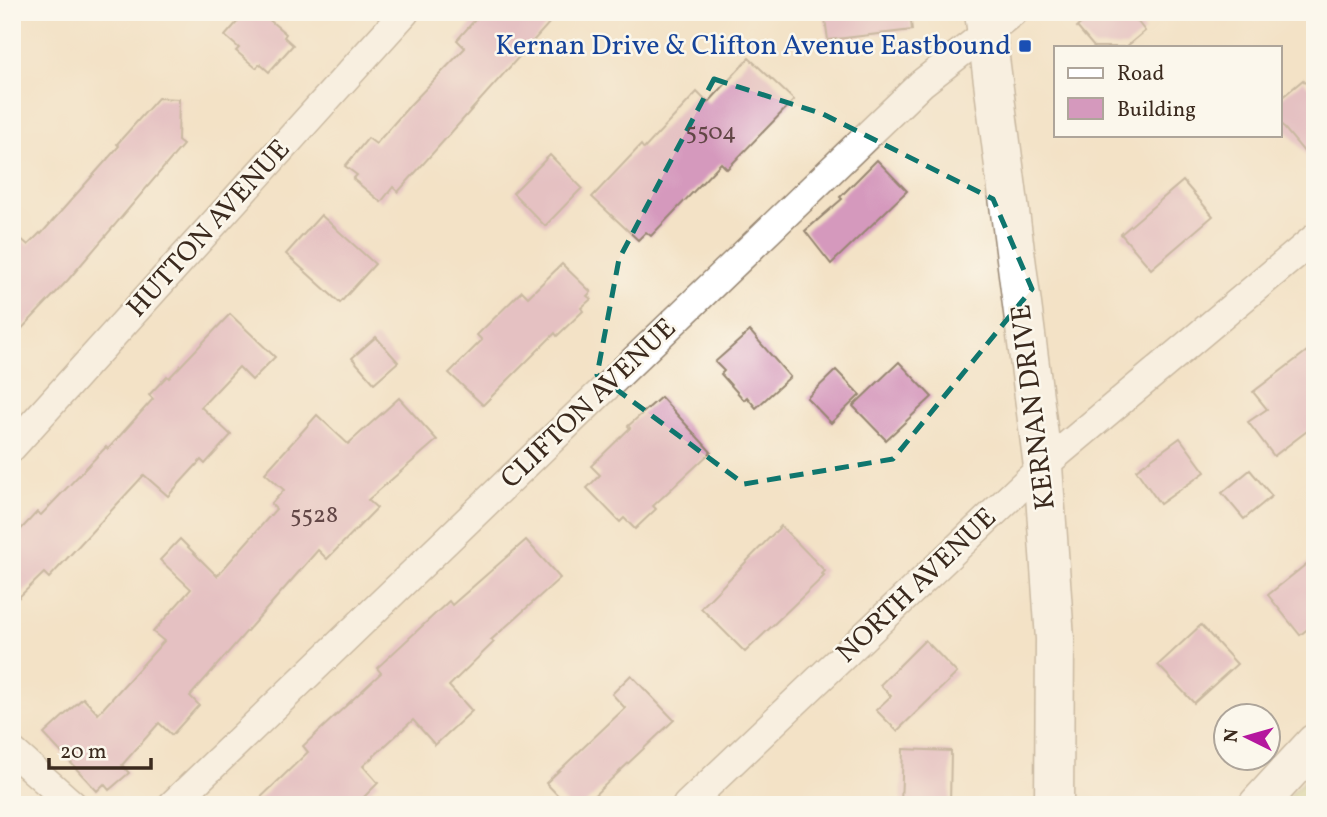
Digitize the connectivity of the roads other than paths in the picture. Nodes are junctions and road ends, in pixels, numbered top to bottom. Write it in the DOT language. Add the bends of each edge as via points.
graph roads {
  1 [pos="405,12"];
  2 [pos="995,20"];
  3 [pos="1315,238"];
  4 [pos="12,447"];
  5 [pos="1043,466"];
  6 [pos="1315,743"];
  7 [pos="12,751"];
  8 [pos="73,805"];
  9 [pos="172,805"];
  10 [pos="687,805"];
  11 [pos="1054,805"];
  12 [pos="1258,805"];
  1 -- 4 [label="street, HUTTON AVENUE"];
  2 -- 5 [label="main road, KERNAN DRIVE"];
  2 -- 9 [label="street, CLIFTON AVENUE" via="922,83"];
  3 -- 5 [label="street, NORTH AVENUE"];
  5 -- 10 [label="street, NORTH AVENUE"];
  5 -- 11 [label="main road, KERNAN DRIVE" via="1055,639"];
  6 -- 12 [label="main road"];
  7 -- 8 [label="street"];
}
